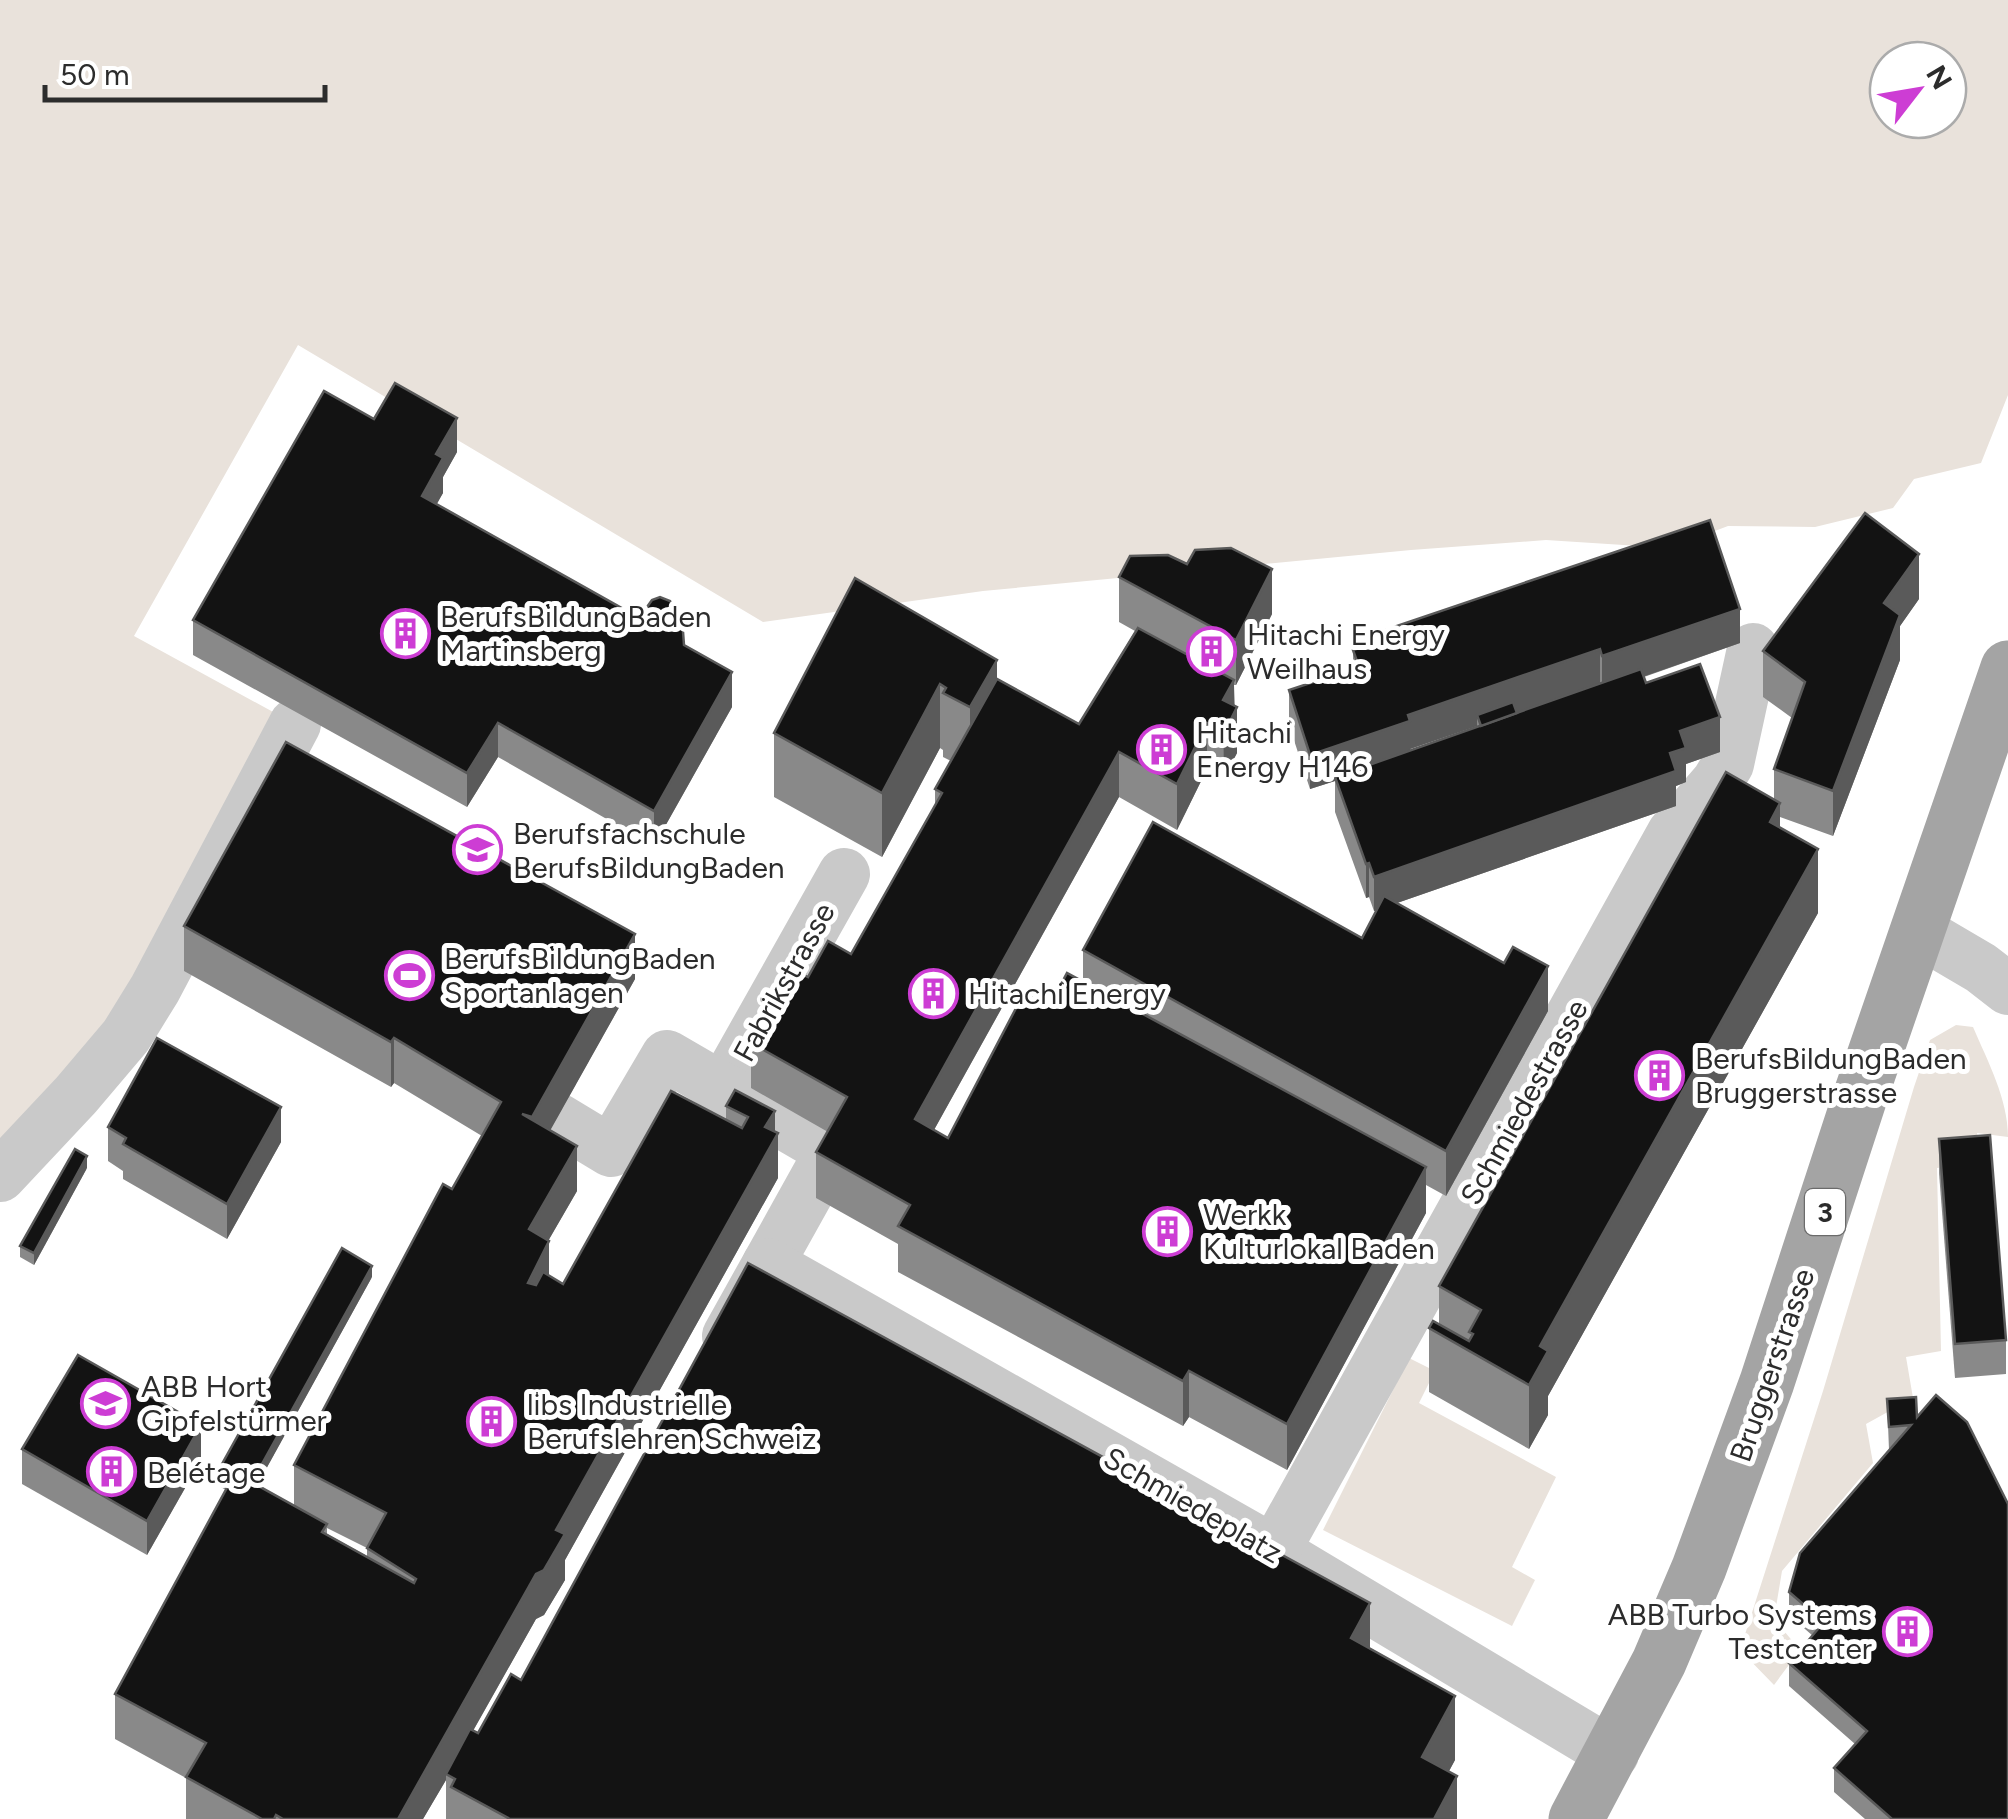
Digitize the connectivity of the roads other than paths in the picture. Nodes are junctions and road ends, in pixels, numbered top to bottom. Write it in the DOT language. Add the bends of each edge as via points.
graph roads {
  1 [pos="1754,649"];
  2 [pos="2008,668"];
  3 [pos="295,724"];
  4 [pos="844,874"];
  5 [pos="1918,932"];
  6 [pos="2008,989"];
  7 [pos="723,1089"];
  8 [pos="558,1119"];
  9 [pos="0,1176"];
  10 [pos="768,1264"];
  11 [pos="701,1386"];
  12 [pos="1274,1551"];
  13 [pos="1613,1754"];
  14 [pos="1576,1819"];
  1 -- 12 [label="street, Schmiedestrasse" via="1724,773 1674,833"];
  2 -- 5 [label="main road, Bruggerstrasse / 3"];
  3 -- 9 [label="street" via="126,1036"];
  4 -- 7 [label="street, Fabrikstrasse"];
  5 -- 6 [label="street"];
  5 -- 13 [label="main road, Bruggerstrasse / 3" via="1738,1462 1659,1662"];
  7 -- 8 [label="street, Fabrikstrasse" via="667,1056 612,1151"];
  7 -- 10 [label="street, Fabrikstrasse" via="830,1151"];
  10 -- 11 [label="street, Fabrikstrasse"];
  10 -- 12 [label="street, Schmiedeplatz"];
  12 -- 13 [label="street, Schmiedeplatz"];
  13 -- 14 [label="main road, Bruggerstrasse / 3"];
}
